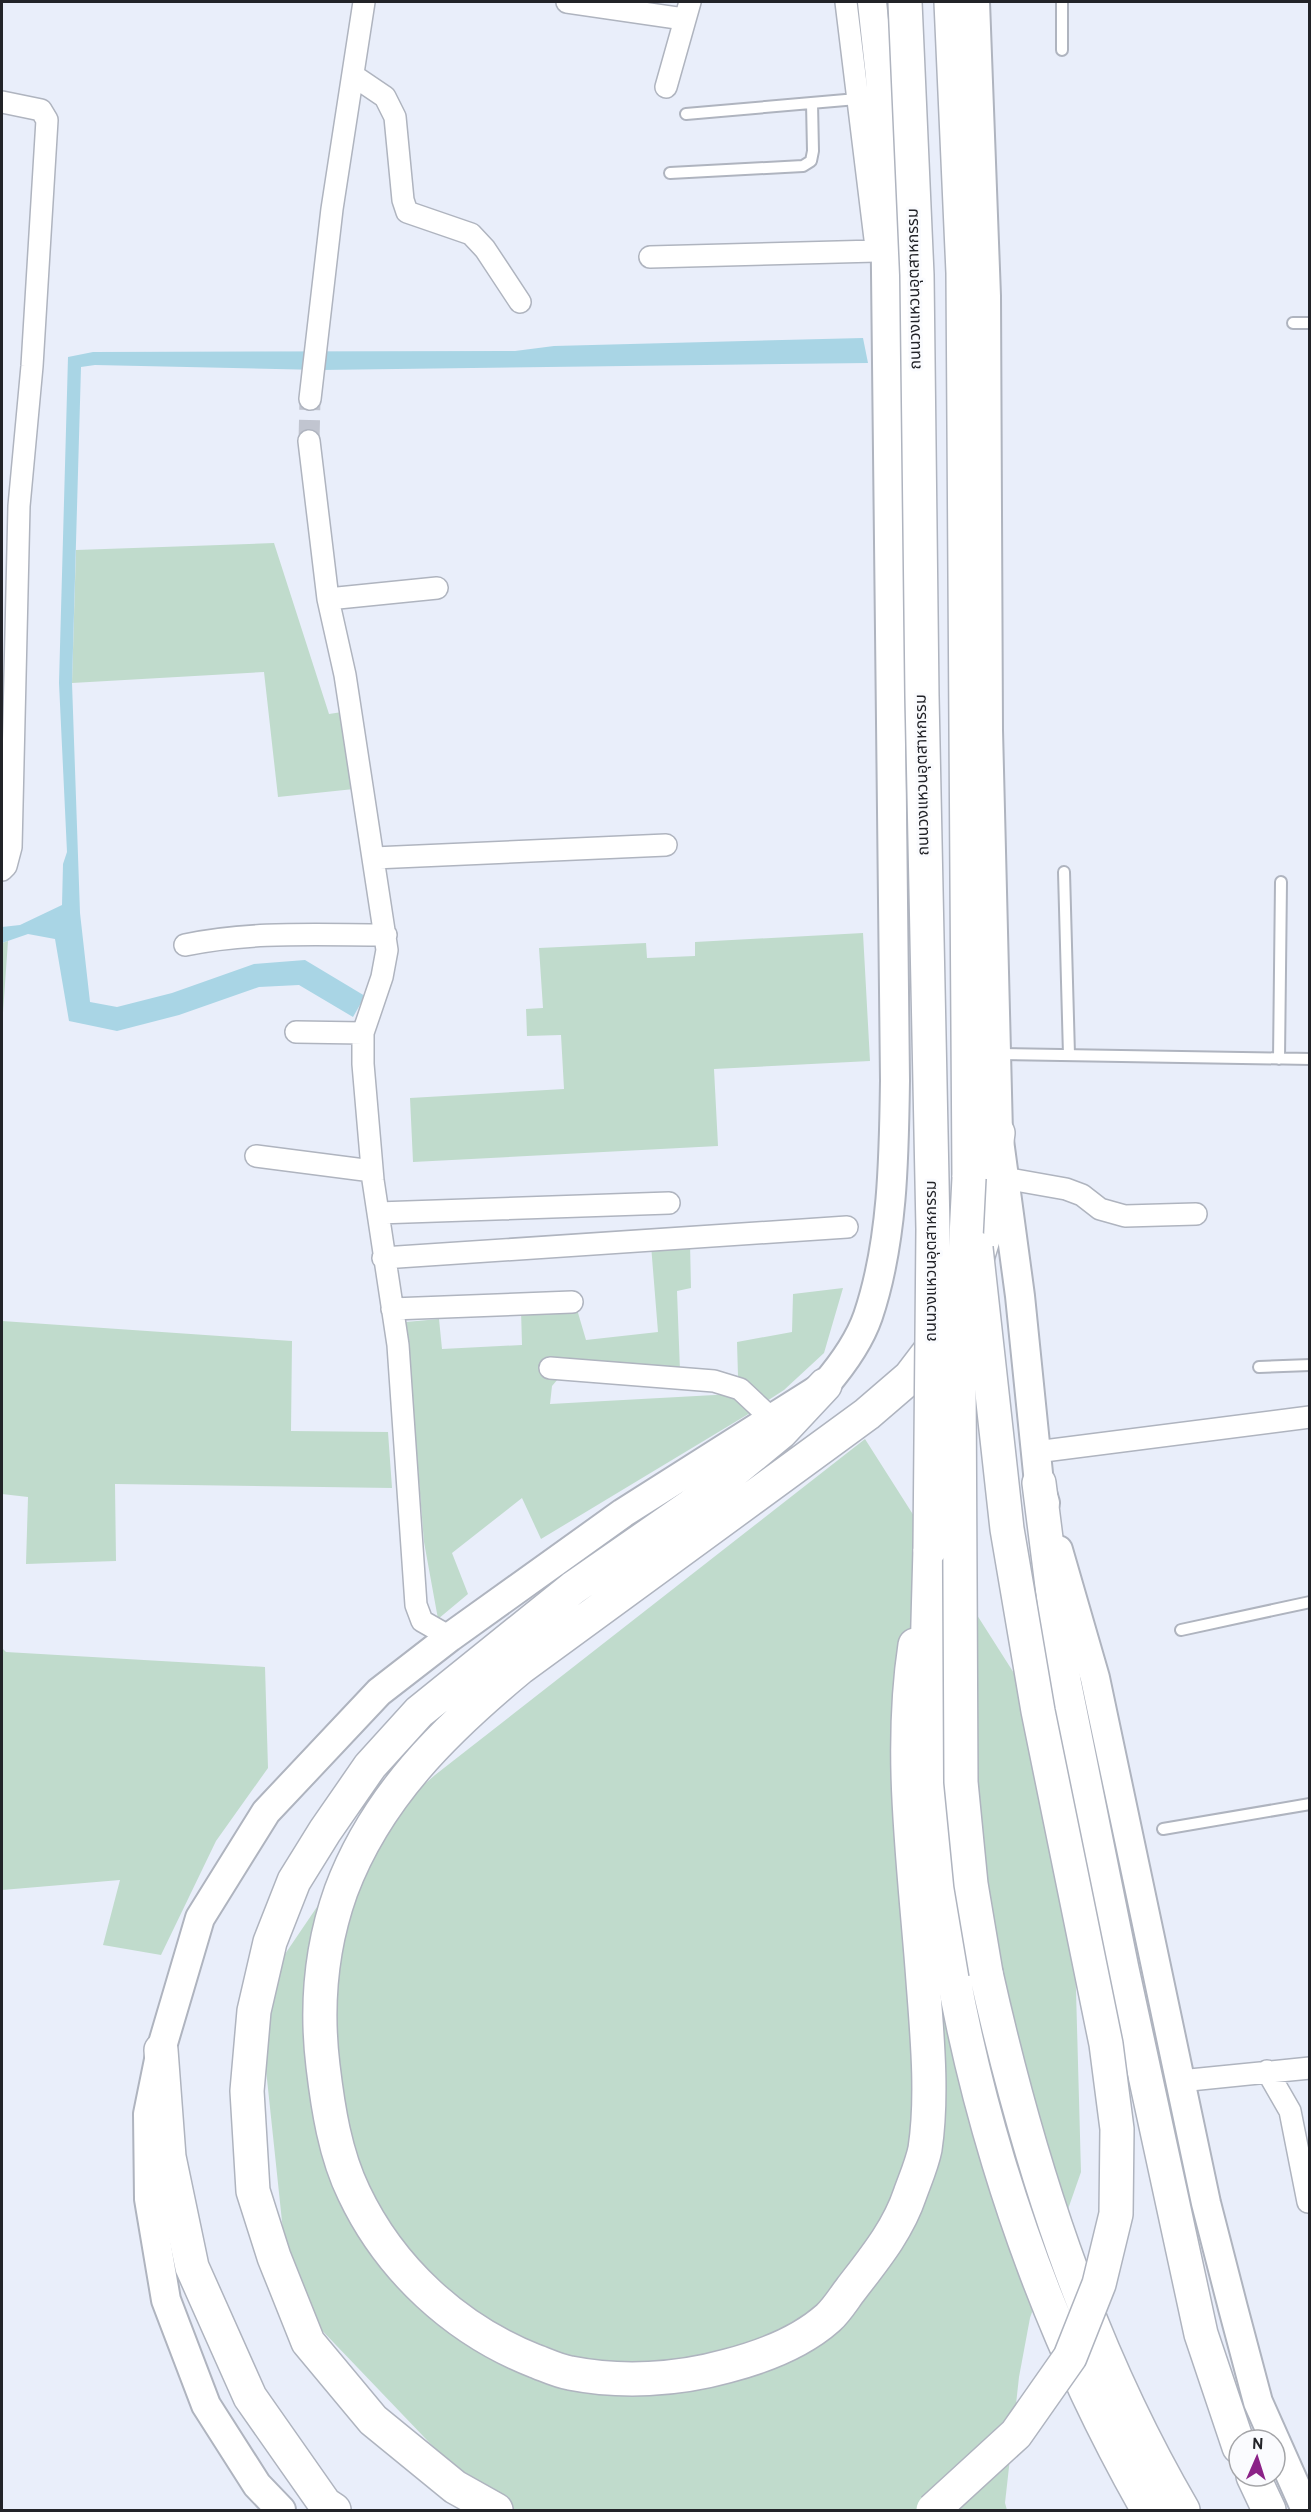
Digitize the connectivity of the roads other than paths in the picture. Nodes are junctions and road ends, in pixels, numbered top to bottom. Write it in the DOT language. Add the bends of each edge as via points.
graph roads {
  1 [pos="364,2"];
  2 [pos="567,2"];
  3 [pos="846,2"];
  4 [pos="872,2"];
  5 [pos="905,2"];
  6 [pos="951,2"];
  7 [pos="975,2"];
  8 [pos="1062,2"];
  9 [pos="687,10"];
  10 [pos="1062,50"];
  11 [pos="354,76"];
  12 [pos="666,87"];
  13 [pos="857,99"];
  14 [pos="2,102"];
  15 [pos="812,103"];
  16 [pos="686,114"];
  17 [pos="670,172"];
  18 [pos="876,251"];
  19 [pos="650,257"];
  20 [pos="520,302"];
  21 [pos="886,322"];
  22 [pos="1293,323"];
  23 [pos="1310,323"];
  24 [pos="311,390"];
  25 [pos="309,441"];
  26 [pos="10,505"];
  27 [pos="437,588"];
  28 [pos="328,599"];
  29 [pos="666,845"];
  30 [pos="374,858"];
  31 [pos="2,870"];
  32 [pos="1064,872"];
  33 [pos="1281,882"];
  34 [pos="386,935"];
  35 [pos="185,945"];
  36 [pos="296,1032"];
  37 [pos="363,1033"];
  38 [pos="996,1054"];
  39 [pos="1069,1055"];
  40 [pos="1279,1059"];
  41 [pos="1310,1059"];
  42 [pos="998,1133"];
  43 [pos="256,1156"];
  44 [pos="372,1171"];
  45 [pos="969,1178"];
  46 [pos="1004,1178"];
  47 [pos="669,1203"];
  48 [pos="378,1213"];
  49 [pos="1196,1214"];
  50 [pos="847,1227"];
  51 [pos="383,1258"];
  52 [pos="572,1302"];
  53 [pos="392,1309"];
  54 [pos="1310,1365"];
  55 [pos="1259,1367"];
  56 [pos="550,1368"];
  57 [pos="825,1385"];
  58 [pos="1310,1417"];
  59 [pos="772,1419"];
  60 [pos="1038,1467"];
  61 [pos="930,1548"];
  62 [pos="1310,1602"];
  63 [pos="1181,1630"];
  64 [pos="450,1637"];
  65 [pos="1310,1804"];
  66 [pos="1163,1829"];
  67 [pos="161,2050"];
  68 [pos="1310,2068"];
  69 [pos="1267,2071"];
  70 [pos="1180,2081"];
  71 [pos="1308,2202"];
  72 [pos="1233,2428"];
  73 [pos="1258,2488"];
  74 [pos="281,2511"];
  75 [pos="334,2511"];
  76 [pos="496,2511"];
  77 [pos="933,2511"];
  78 [pos="1148,2511"];
  79 [pos="1183,2511"];
  80 [pos="1269,2511"];
  81 [pos="1306,2511"];
  1 -- 11 [label="street"];
  2 -- 9 [label="street"];
  3 -- 13 [label="street"];
  4 -- 21 [label="street" via="885,183"];
  5 -- 61 [label="main road, ถนนวงแหวนอุตสาหกรรม, bridge" via="917,274 933,1229"];
  6 -- 45 [label="main road" via="963,273"];
  7 -- 38 [label="street" via="986,296 988,730"];
  8 -- 10 [label="lane"];
  9 -- 12 [label="street"];
  11 -- 20 [label="street" via="386,97 395,117 407,212 471,234"];
  11 -- 24 [label="street" via="332,208"];
  13 -- 15 [label="lane"];
  13 -- 18 [label="street"];
  14 -- 26 [label="street" via="41,110 47,120 32,366"];
  15 -- 16 [label="lane"];
  15 -- 17 [label="lane" via="813,151 811,161 803,166"];
  18 -- 19 [label="street"];
  18 -- 21 [label="street"];
  21 -- 57 [label="street" via="894,1144 880,1269 868,1317 849,1356"];
  22 -- 23 [label="lane"];
  25 -- 28 [label="street"];
  26 -- 31 [label="street" via="11,847"];
  27 -- 28 [label="street"];
  28 -- 30 [label="street" via="345,675"];
  29 -- 30 [label="street"];
  30 -- 34 [label="street"];
  32 -- 39 [label="lane"];
  33 -- 40 [label="lane"];
  34 -- 35 [label="street" via="274,934"];
  34 -- 37 [label="street" via="382,977"];
  36 -- 37 [label="street"];
  37 -- 44 [label="street"];
  38 -- 39 [label="lane"];
  38 -- 42 [label="street"];
  39 -- 40 [label="lane"];
  40 -- 41 [label="lane"];
  42 -- 46 [label="street"];
  42 -- 61 [label="main road" via="984,1236 974,1274 939,1340 910,1377 823,1447 520,1668 472,1708 396,1790 365,1836 340,1893 324,1955 319,2031 329,2114 352,2191 388,2251 442,2308 507,2349 566,2373 662,2378 705,2372 749,2360 791,2342 828,2318 883,2249 908,2201 924,2151 929,2055 908,1779 913,1657"];
  43 -- 44 [label="street"];
  44 -- 48 [label="street"];
  45 -- 77 [label="main road, bridge" via="1007,1529 1038,1712 1106,2044 1117,2129 1116,2214 1099,2284 1070,2357 1016,2434"];
  45 -- 79 [label="main road, bridge" via="958,1472 961,1782 973,1895 1010,2081 1057,2232 1116,2384"];
  46 -- 49 [label="street" via="1066,1189 1100,1209 1125,1216"];
  46 -- 60 [label="street"];
  47 -- 48 [label="street"];
  48 -- 51 [label="street"];
  50 -- 51 [label="street"];
  51 -- 53 [label="street"];
  52 -- 53 [label="street"];
  53 -- 64 [label="street" via="398,1345 416,1605 422,1621"];
  54 -- 55 [label="lane"];
  56 -- 59 [label="street" via="714,1381 740,1389"];
  57 -- 59 [label="street"];
  57 -- 76 [label="main road" via="781,1432 691,1506 573,1587 419,1712 370,1766 325,1831 294,1881 270,1942 254,2011 247,2091 253,2191 274,2257 308,2342 373,2420 455,2487"];
  58 -- 60 [label="street"];
  59 -- 64 [label="street" via="623,1513"];
  60 -- 70 [label="street" via="1095,1678"];
  60 -- 72 [label="main road" via="1064,1681 1122,1969 1201,2334"];
  61 -- 78 [label="main road, bridge" via="930,1789 952,1980 977,2090 1027,2244 1088,2395"];
  62 -- 63 [label="lane"];
  64 -- 67 [label="street" via="379,1692 266,1812 200,1918"];
  65 -- 66 [label="lane"];
  67 -- 74 [label="street" via="148,2114 149,2199 166,2300 206,2406 257,2485"];
  67 -- 75 [label="main road" via="169,2157 192,2267 250,2397 325,2504"];
  68 -- 69 [label="street"];
  69 -- 70 [label="street"];
  69 -- 71 [label="street" via="1290,2111"];
  70 -- 81 [label="street" via="1206,2203 1258,2402"];
  73 -- 80 [label="main road"];
}
